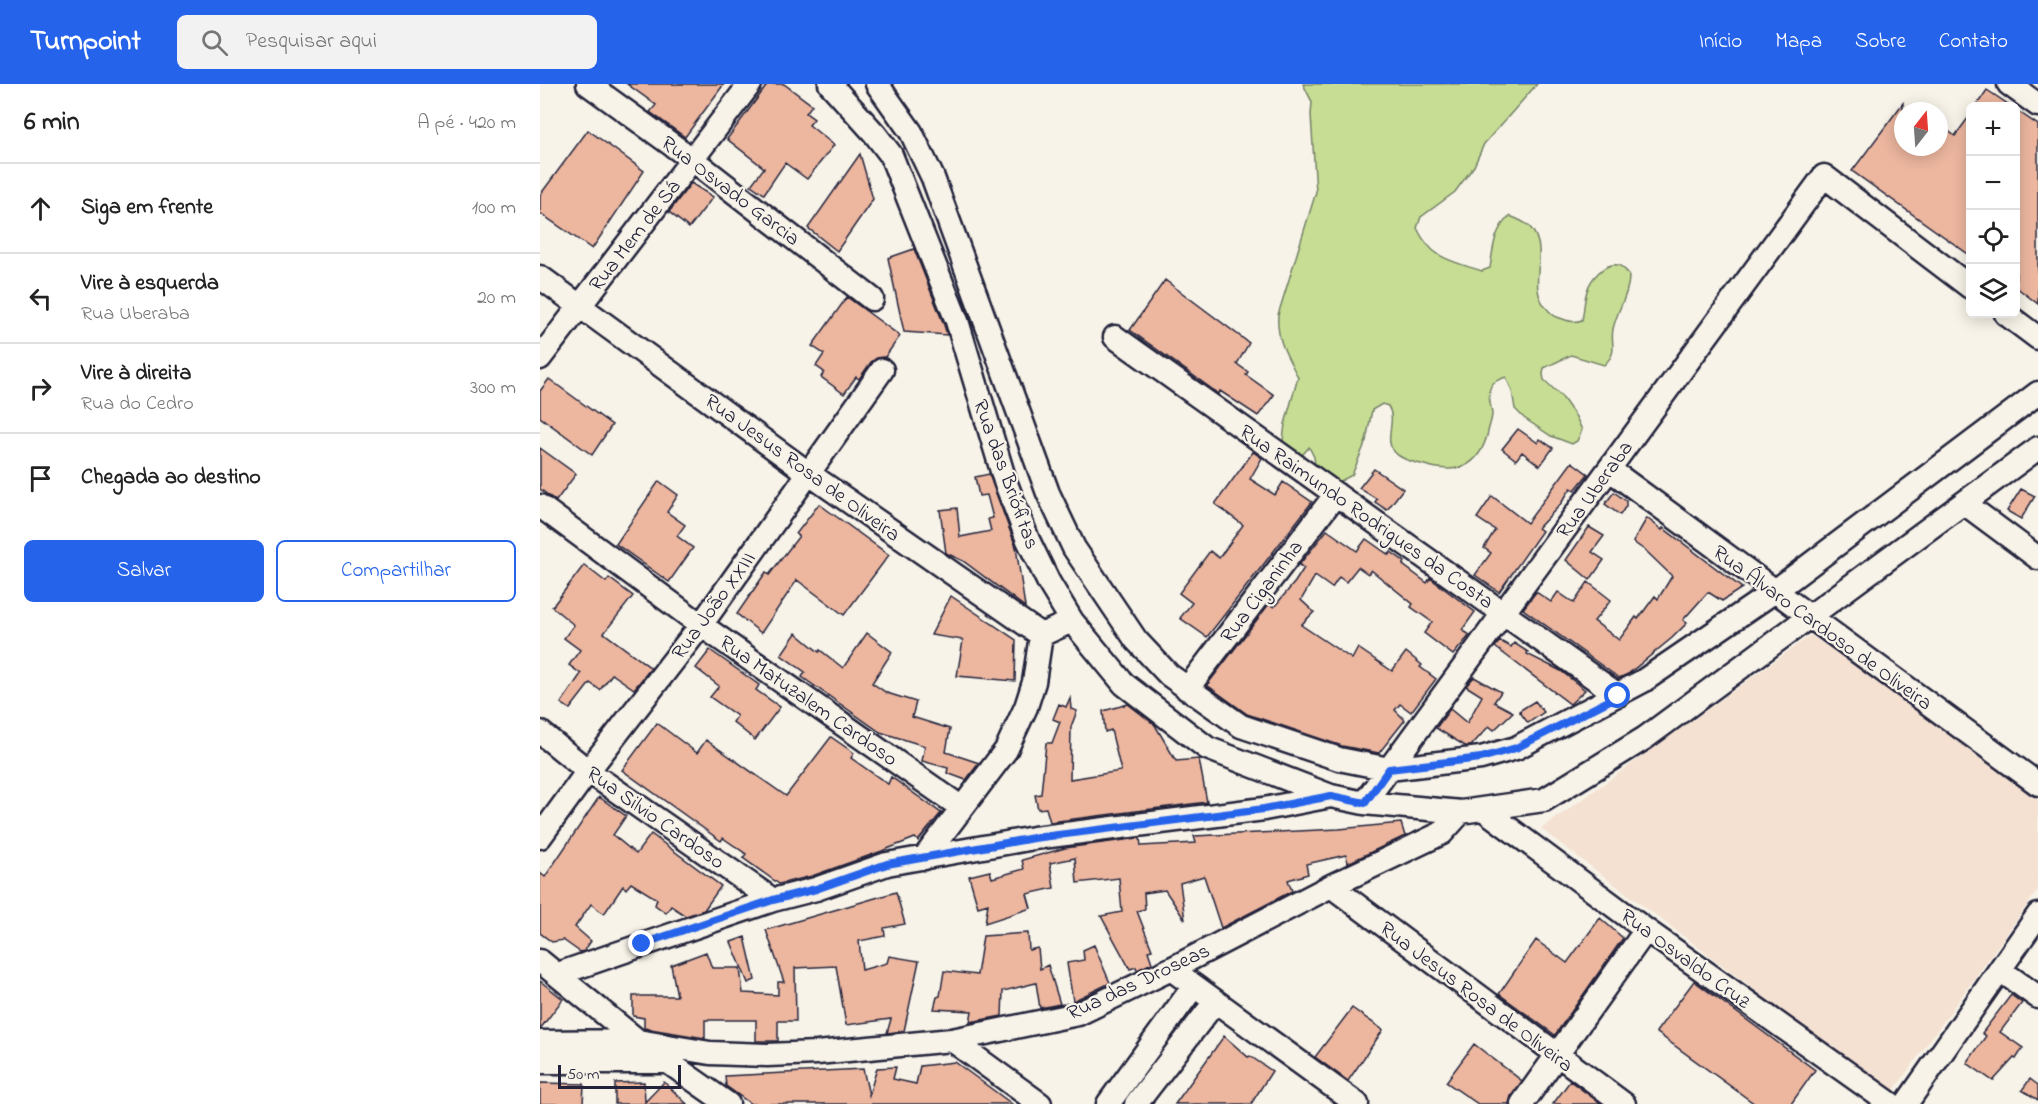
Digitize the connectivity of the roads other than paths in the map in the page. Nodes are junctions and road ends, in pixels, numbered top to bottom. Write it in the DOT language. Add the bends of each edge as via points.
graph roads {
  1 [pos="588,84"];
  2 [pos="750,84"];
  3 [pos="830,84"];
  4 [pos="877,84"];
  5 [pos="2009,84"];
  6 [pos="2038,105"];
  7 [pos="693,160"];
  8 [pos="540,277"];
  9 [pos="1966,282"];
  10 [pos="872,299"];
  11 [pos="579,304"];
  12 [pos="2011,318"];
  13 [pos="1115,337"];
  14 [pos="2038,338"];
  15 [pos="540,358"];
  16 [pos="882,370"];
  17 [pos="2038,393"];
  18 [pos="2038,448"];
  19 [pos="1609,469"];
  20 [pos="808,473"];
  21 [pos="1336,494"];
  22 [pos="1964,503"];
  23 [pos="540,506"];
  24 [pos="1071,543"];
  25 [pos="2038,558"];
  26 [pos="1037,559"];
  27 [pos="1775,591"];
  28 [pos="1504,612"];
  29 [pos="1809,616"];
  30 [pos="1072,621"];
  31 [pos="701,625"];
  32 [pos="1041,635"];
  33 [pos="1187,689"];
  34 [pos="1618,696"];
  35 [pos="540,732"];
  36 [pos="1389,769"];
  37 [pos="588,771"];
  38 [pos="2038,784"];
  39 [pos="1331,796"];
  40 [pos="1365,803"];
  41 [pos="962,808"];
  42 [pos="1484,809"];
  43 [pos="1461,812"];
  44 [pos="540,837"];
  45 [pos="924,858"];
  46 [pos="1331,886"];
  47 [pos="773,900"];
  48 [pos="2038,915"];
  49 [pos="1646,930"];
  50 [pos="549,968"];
  51 [pos="1172,969"];
  52 [pos="2000,970"];
  53 [pos="1194,986"];
  54 [pos="2038,997"];
  55 [pos="1215,1002"];
  56 [pos="952,1040"];
  57 [pos="638,1041"];
  58 [pos="540,1042"];
  59 [pos="710,1053"];
  60 [pos="1556,1055"];
  61 [pos="540,1062"];
  62 [pos="670,1063"];
  63 [pos="714,1100"];
  64 [pos="1040,1104"];
  65 [pos="1108,1104"];
  66 [pos="1136,1104"];
  67 [pos="1357,1104"];
  68 [pos="1522,1104"];
  69 [pos="1624,1104"];
  70 [pos="1891,1104"];
  71 [pos="1906,1104"];
  1 -- 7 [label="street, Rua Osvado Garcia"];
  2 -- 7 [label="street, Rua Mem de Sá"];
  3 -- 26 [label="street, Rua das Briófitas" via="891,155 957,321 1005,481"];
  4 -- 24 [label="street, Rua das Briófitas" via="911,132 933,178 1048,493"];
  5 -- 6 [label="street"];
  7 -- 10 [label="street, Rua Osvado Garcia"];
  7 -- 11 [label="street, Rua Mem de Sá"];
  8 -- 11 [label="street, Rua Jesus Rosa de Oliveira"];
  9 -- 19 [label="street, Rua Uberaba" via="1824,176"];
  11 -- 15 [label="street, Rua Mem de Sá"];
  11 -- 20 [label="street, Rua Jesus Rosa de Oliveira"];
  12 -- 14 [label="street"];
  13 -- 21 [label="street, Rua Raimundo Rodrigues da Costa"];
  16 -- 20 [label="street, Rua João XXIII"];
  17 -- 27 [label="street, Rua das Briófitas"];
  18 -- 22 [label="street"];
  19 -- 27 [label="street, Rua Álvaro Cardoso de Oliveira"];
  19 -- 28 [label="street, Rua Uberaba"];
  20 -- 31 [label="street, Rua João XXIII"];
  20 -- 32 [label="street, Rua Jesus Rosa de Oliveira"];
  21 -- 28 [label="street, Rua Raimundo Rodrigues da Costa"];
  21 -- 33 [label="street, Rua Ciganinha"];
  22 -- 25 [label="street"];
  22 -- 29 [label="street"];
  23 -- 31 [label="street, Rua Matuzalem Cardoso"];
  24 -- 26 [label="street"];
  24 -- 33 [label="street, Rua das Briófitas" via="1136,640"];
  26 -- 30 [label="street, Rua das Briófitas"];
  27 -- 29 [label="street, Rua Álvaro Cardoso de Oliveira"];
  27 -- 34 [label="street, Rua das Briófitas"];
  28 -- 34 [label="street, Rua Raimundo Rodrigues da Costa"];
  28 -- 36 [label="street, Rua Uberaba"];
  29 -- 38 [label="street, Rua Álvaro Cardoso de Oliveira"];
  29 -- 42 [label="street" via="1645,738 1545,800"];
  30 -- 32 [label="street"];
  30 -- 39 [label="street, Rua das Briófitas" via="1124,684 1207,748"];
  31 -- 37 [label="street, Rua João XXIII"];
  31 -- 41 [label="street, Rua Matuzalem Cardoso"];
  32 -- 41 [label="street" via="1034,682 1016,730 1006,750"];
  33 -- 36 [label="street, Rua das Briófitas" via="1241,726 1339,759"];
  34 -- 36 [label="street, Rua das Briófitas" via="1516,748 1481,758"];
  35 -- 37 [label="street, Rua Silvio Cardoso"];
  36 -- 40 [label="street, Rua Uberaba"];
  37 -- 44 [label="street, Rua João XXIII"];
  37 -- 47 [label="street, Rua Silvio Cardoso"];
  39 -- 40 [label="street"];
  39 -- 45 [label="street" via="1264,809 1034,838"];
  40 -- 43 [label="street"];
  41 -- 45 [label="street"];
  42 -- 43 [label="street"];
  42 -- 49 [label="street, Rua Osvaldo Cruz"];
  43 -- 46 [label="street, Rua das Droseas" via="1442,833"];
  45 -- 47 [label="street" via="887,864"];
  46 -- 51 [label="street, Rua das Droseas"];
  46 -- 60 [label="street, Rua Jesus Rosa de Oliveira"];
  47 -- 50 [label="street"];
  48 -- 52 [label="street"];
  49 -- 60 [label="street"];
  49 -- 70 [label="street, Rua Osvaldo Cruz"];
  50 -- 57 [label="street"];
  51 -- 53 [label="street"];
  51 -- 56 [label="street, Rua das Droseas" via="1078,1014"];
  52 -- 54 [label="street"];
  52 -- 71 [label="street"];
  53 -- 55 [label="street"];
  53 -- 65 [label="street"];
  55 -- 66 [label="street"];
  55 -- 67 [label="street"];
  56 -- 59 [label="street, Rua das Droseas" via="817,1053"];
  56 -- 64 [label="street"];
  57 -- 58 [label="street"];
  57 -- 59 [label="street"];
  57 -- 62 [label="street"];
  59 -- 62 [label="street"];
  59 -- 63 [label="street"];
  60 -- 68 [label="street"];
  60 -- 69 [label="street, Rua Jesus Rosa de Oliveira"];
  61 -- 62 [label="street"];
  62 -- 63 [label="street"];
}
